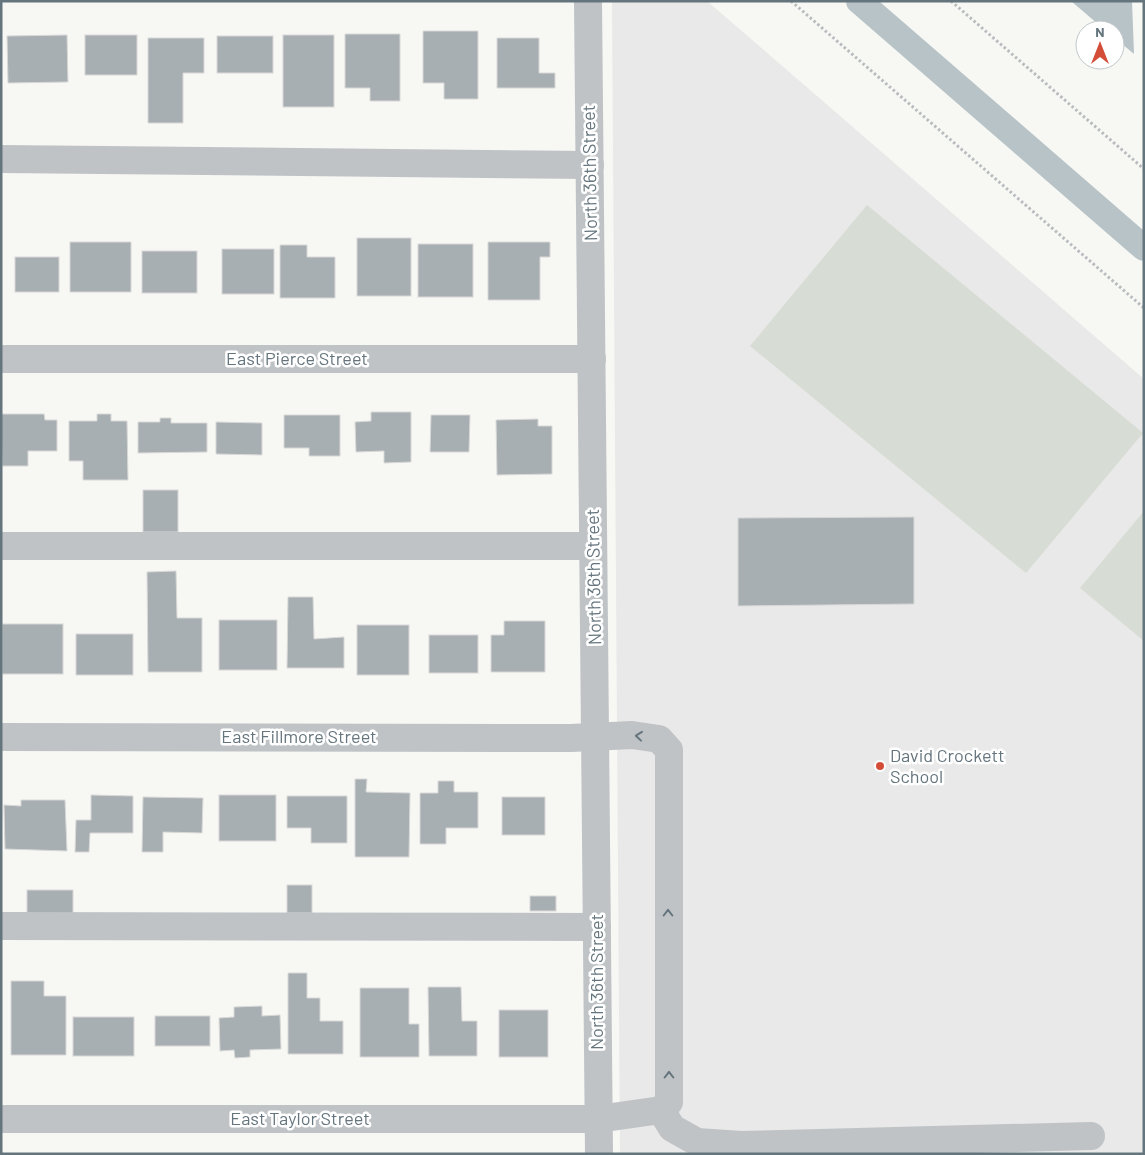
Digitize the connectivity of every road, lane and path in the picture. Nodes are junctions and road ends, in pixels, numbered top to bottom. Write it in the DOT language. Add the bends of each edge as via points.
graph roads {
  1 [pos="588,1"];
  2 [pos="791,1"];
  3 [pos="951,1"];
  4 [pos="1,159"];
  5 [pos="590,165"];
  6 [pos="1144,169"];
  7 [pos="1144,308"];
  8 [pos="1,359"];
  9 [pos="592,359"];
  10 [pos="1,546"];
  11 [pos="594,546"];
  12 [pos="1,737"];
  13 [pos="596,737"];
  14 [pos="1,926"];
  15 [pos="597,927"];
  16 [pos="661,1110"];
  17 [pos="1,1119"];
  18 [pos="598,1119"];
  19 [pos="1091,1136"];
  20 [pos="599,1154"];
  1 -- 5 [label="street, North 36th Street"];
  2 -- 7 [label="path"];
  3 -- 6 [label="path"];
  4 -- 5 [label="street"];
  5 -- 9 [label="street, North 36th Street"];
  8 -- 9 [label="street, East Pierce Street"];
  9 -- 11 [label="street, North 36th Street"];
  10 -- 11 [label="street"];
  11 -- 13 [label="street, North 36th Street"];
  12 -- 13 [label="street, East Fillmore Street"];
  13 -- 15 [label="street, North 36th Street"];
  16 -- 13 [label="street, East Fillmore Street, one-way" via="669,1102 669,750 660,739 632,735"];
  14 -- 15 [label="street"];
  15 -- 18 [label="street, North 36th Street"];
  16 -- 18 [label="street, East Taylor Street"];
  16 -- 19 [label="street" via="672,1128 697,1142 741,1145"];
  17 -- 18 [label="street, East Taylor Street"];
  18 -- 20 [label="street, North 36th Street"];
}
